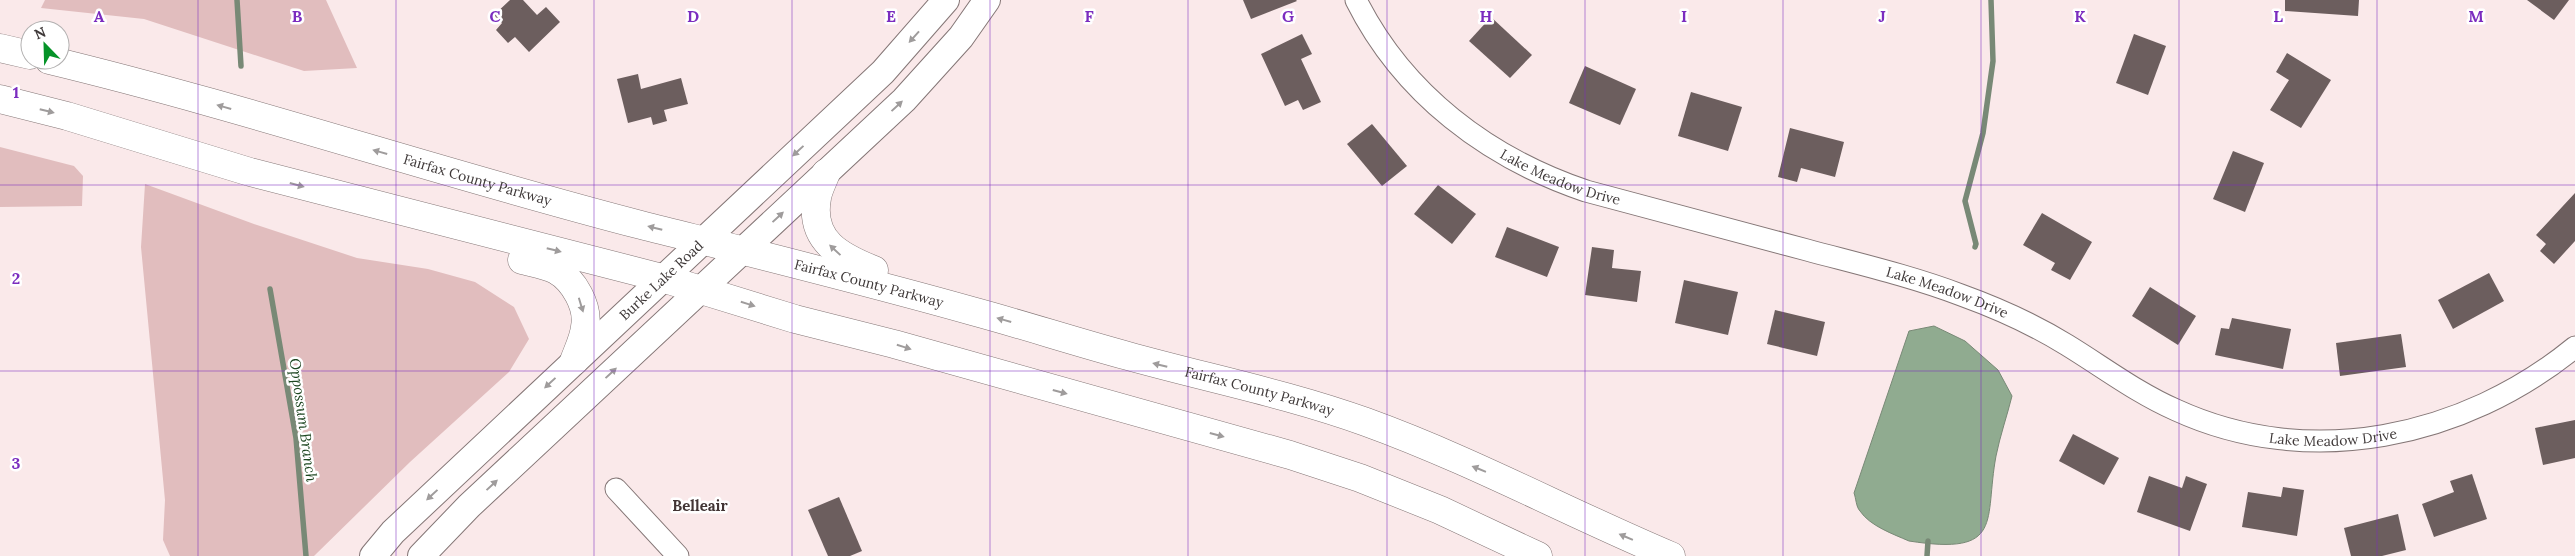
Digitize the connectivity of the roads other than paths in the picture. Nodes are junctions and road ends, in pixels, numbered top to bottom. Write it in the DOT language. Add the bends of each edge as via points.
graph roads {
  1 [pos="946,0"];
  2 [pos="987,0"];
  3 [pos="1356,0"];
  4 [pos="0,48"];
  5 [pos="20,53"];
  6 [pos="70,65"];
  7 [pos="0,99"];
  8 [pos="826,173"];
  9 [pos="422,218"];
  10 [pos="702,240"];
  11 [pos="743,251"];
  12 [pos="662,278"];
  13 [pos="701,290"];
  14 [pos="975,312"];
  15 [pos="2575,347"];
  16 [pos="574,361"];
  17 [pos="616,489"];
  18 [pos="373,556"];
  19 [pos="420,556"];
  20 [pos="678,556"];
  21 [pos="1538,556"];
  22 [pos="1671,556"];
  1 -- 10 [label="main road, Burke Lake Road, one-way" via="883,72"];
  8 -- 2 [label="main road, one-way" via="904,100 961,37"];
  3 -- 15 [label="street, Lake Meadow Drive" via="1373,30 1414,83 1478,140 1514,161 1586,191 1960,294 2030,324 2174,410 2220,427 2291,440 2387,437 2448,420 2487,404 2520,386"];
  4 -- 5 [label="highway"];
  10 -- 6 [label="highway, Fairfax County Parkway, one-way" via="530,195"];
  7 -- 9 [label="highway, one-way"];
  11 -- 8 [label="main road, one-way"];
  14 -- 8 [label="highway, one-way" via="838,254 824,240 817,220 817,199"];
  9 -- 12 [label="highway, one-way"];
  9 -- 16 [label="highway, one-way" via="519,259 556,270 567,279 583,306 586,326"];
  10 -- 11 [label="highway, Fairfax County Parkway"];
  10 -- 12 [label="main road, Burke Lake Road"];
  11 -- 13 [label="main road"];
  11 -- 14 [label="highway, Fairfax County Parkway"];
  12 -- 13 [label="highway"];
  12 -- 16 [label="main road, Burke Lake Road"];
  19 -- 13 [label="main road, one-way" via="469,506"];
  13 -- 21 [label="highway, one-way" via="795,319 1290,455 1360,478 1440,510"];
  22 -- 14 [label="highway, Fairfax County Parkway, one-way" via="1501,478 1365,422 1292,398 1128,357"];
  16 -- 18 [label="main road, Burke Lake Road, one-way" via="393,532"];
  17 -- 20 [label="street"];
}
